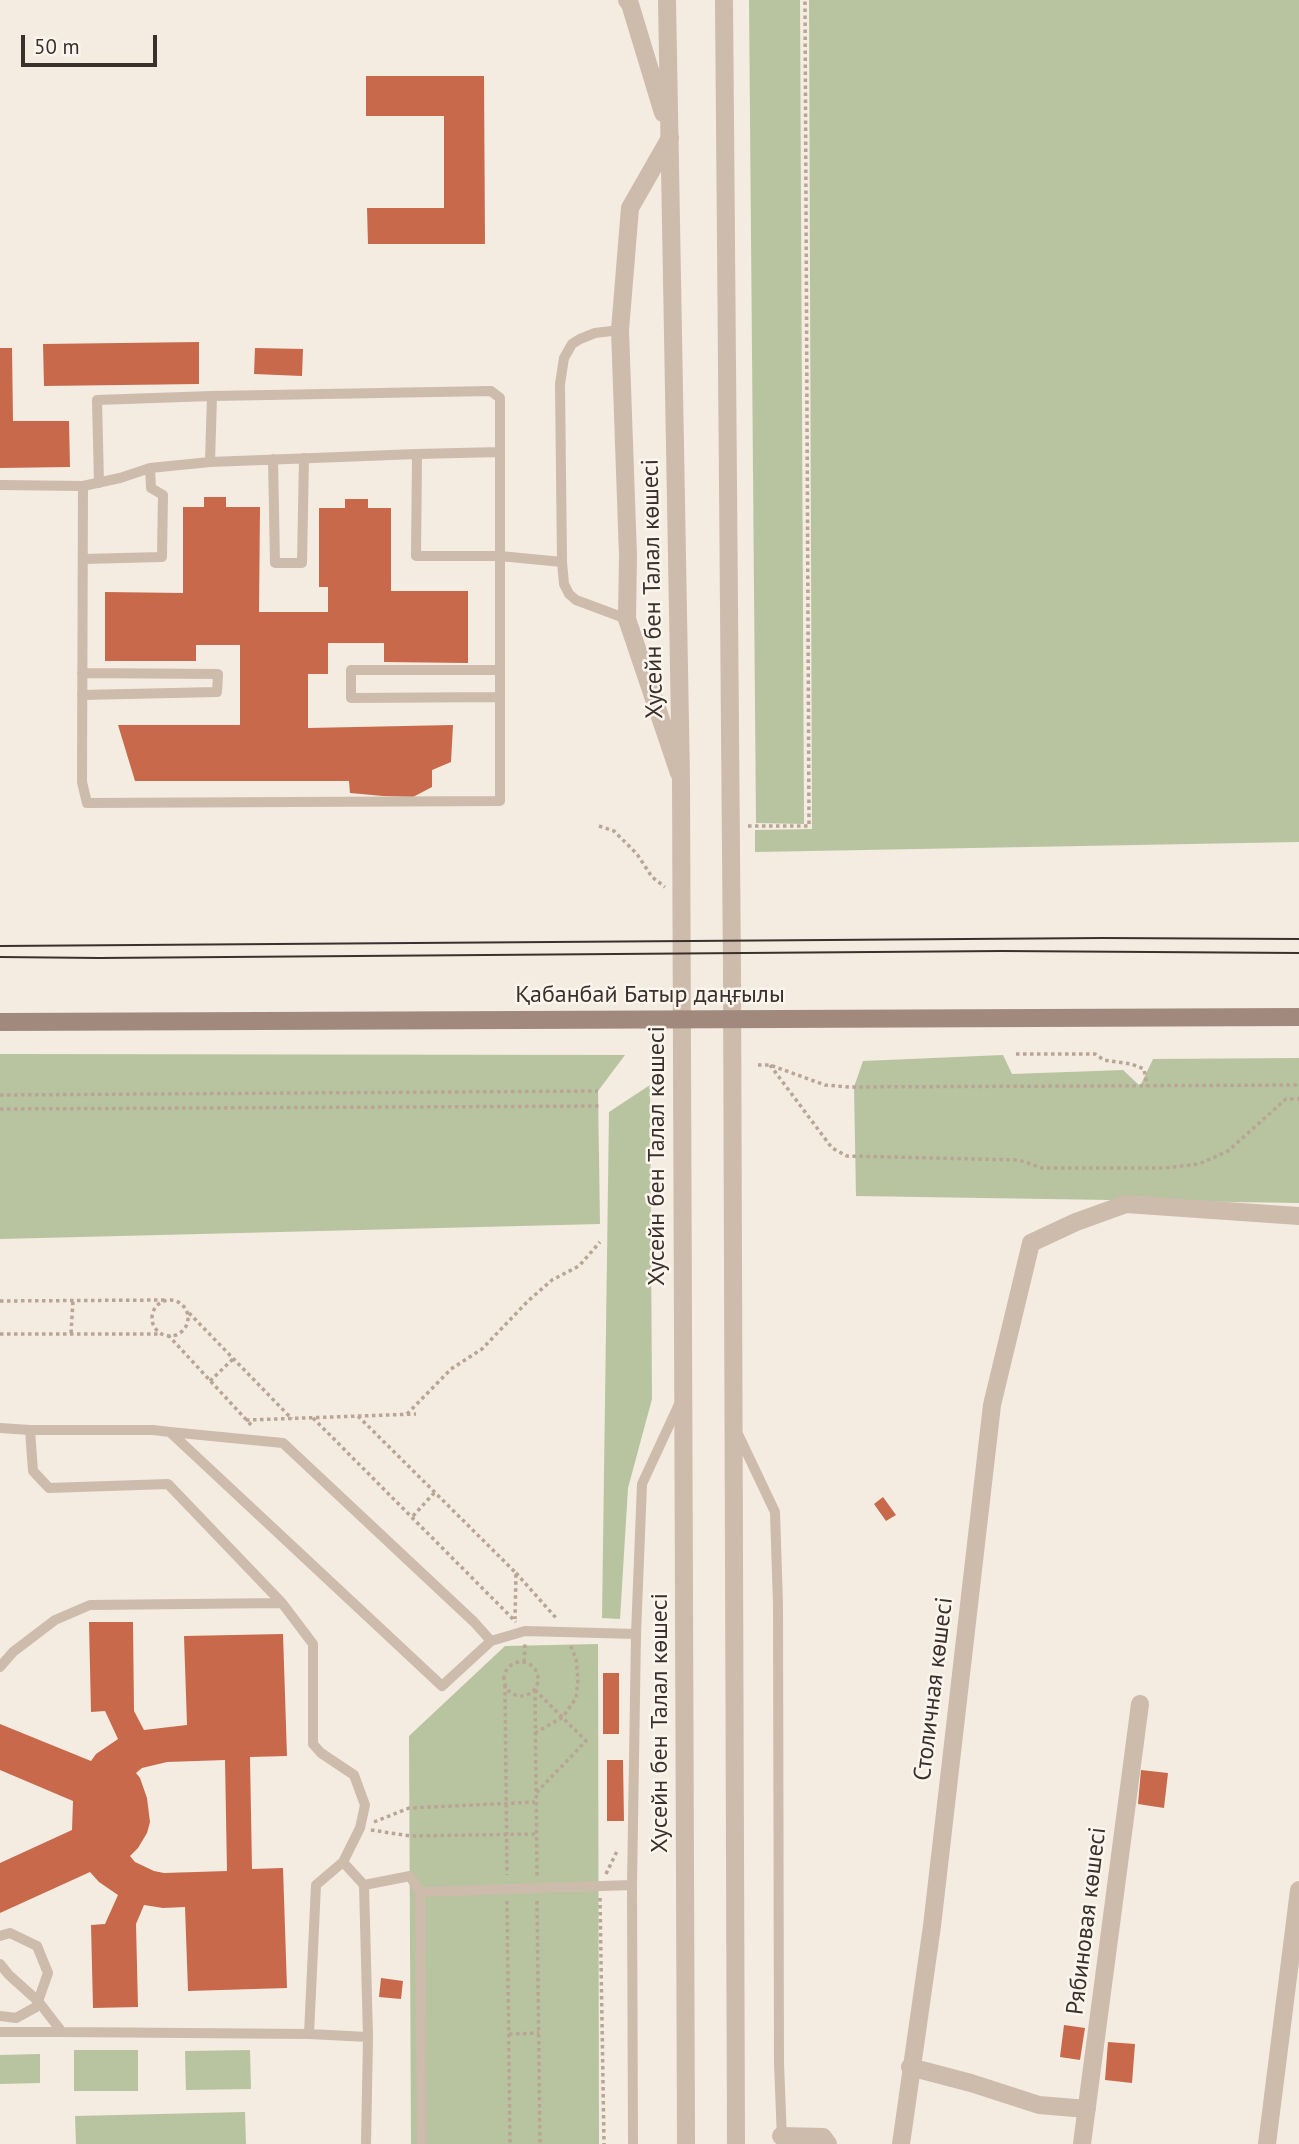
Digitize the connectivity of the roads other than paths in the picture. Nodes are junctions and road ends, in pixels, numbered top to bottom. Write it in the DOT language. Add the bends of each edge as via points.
graph roads {
  1 [pos="627,0"];
  2 [pos="667,0"];
  3 [pos="724,0"];
  4 [pos="670,138"];
  5 [pos="621,330"];
  6 [pos="212,396"];
  7 [pos="500,452"];
  8 [pos="417,454"];
  9 [pos="304,458"];
  10 [pos="273,459"];
  11 [pos="210,462"];
  12 [pos="150,468"];
  13 [pos="99,483"];
  14 [pos="0,485"];
  15 [pos="83,486"];
  16 [pos="500,556"];
  17 [pos="83,559"];
  18 [pos="562,562"];
  19 [pos="627,619"];
  20 [pos="500,670"];
  21 [pos="82,673"];
  22 [pos="82,695"];
  23 [pos="500,697"];
  24 [pos="681,779"];
  25 [pos="1299,1017"];
  26 [pos="681,1019"];
  27 [pos="732,1020"];
  28 [pos="0,1022"];
  29 [pos="1299,1216"];
  30 [pos="683,1395"];
  31 [pos="733,1424"];
  32 [pos="0,1428"];
  33 [pos="30,1430"];
  34 [pos="170,1432"];
  35 [pos="282,1603"];
  36 [pos="636,1634"];
  37 [pos="491,1640"];
  38 [pos="0,1667"];
  39 [pos="1140,1704"];
  40 [pos="343,1862"];
  41 [pos="364,1885"];
  42 [pos="632,1885"];
  43 [pos="1299,1890"];
  44 [pos="420,1892"];
  45 [pos="0,1936"];
  46 [pos="0,1964"];
  47 [pos="38,2001"];
  48 [pos="0,2016"];
  49 [pos="0,2032"];
  50 [pos="62,2032"];
  51 [pos="309,2034"];
  52 [pos="368,2037"];
  53 [pos="910,2067"];
  54 [pos="1087,2109"];
  55 [pos="782,2140"];
  56 [pos="366,2144"];
  57 [pos="422,2144"];
  58 [pos="633,2144"];
  59 [pos="686,2144"];
  60 [pos="736,2144"];
  61 [pos="828,2144"];
  62 [pos="901,2144"];
  63 [pos="1082,2144"];
  64 [pos="1266,2144"];
  1 -- 4 [label="street"];
  2 -- 4 [label="street, Хусейн бен Талал көшесі"];
  3 -- 27 [label="street"];
  4 -- 5 [label="street" via="630,208"];
  4 -- 24 [label="street, Хусейн бен Талал көшесі"];
  5 -- 18 [label="lane" via="580,339 564,358 560,384"];
  5 -- 19 [label="street"];
  6 -- 7 [label="lane" via="491,391 500,398"];
  6 -- 11 [label="lane"];
  6 -- 13 [label="lane" via="97,400"];
  7 -- 8 [label="lane"];
  7 -- 16 [label="lane"];
  8 -- 9 [label="lane"];
  8 -- 16 [label="lane" via="416,556"];
  9 -- 10 [label="lane"];
  9 -- 10 [label="lane" via="302,563 275,564"];
  10 -- 11 [label="lane"];
  11 -- 12 [label="lane"];
  12 -- 13 [label="lane"];
  12 -- 17 [label="lane" via="152,488 163,495 162,557"];
  13 -- 15 [label="lane"];
  14 -- 15 [label="lane"];
  15 -- 17 [label="lane"];
  16 -- 18 [label="lane"];
  16 -- 20 [label="lane"];
  17 -- 21 [label="lane"];
  18 -- 19 [label="lane" via="569,594"];
  19 -- 24 [label="street"];
  20 -- 23 [label="lane"];
  20 -- 23 [label="lane" via="351,670 351,698"];
  21 -- 22 [label="lane"];
  21 -- 22 [label="lane" via="218,674 217,692"];
  22 -- 23 [label="lane" via="82,782 87,803 500,801"];
  24 -- 26 [label="street, Хусейн бен Талал көшесі"];
  25 -- 27 [label="main road, Қабанбай Батыр даңғылы"];
  26 -- 27 [label="main road, Қабанбай Батыр даңғылы"];
  26 -- 28 [label="main road, Қабанбай Батыр даңғылы"];
  26 -- 30 [label="street, Хусейн бен Талал көшесі"];
  27 -- 31 [label="street"];
  29 -- 53 [label="street, Столичная көшесі" via="1126,1204 1031,1243 992,1405 932,1926"];
  30 -- 36 [label="lane" via="642,1484"];
  30 -- 59 [label="street, Хусейн бен Талал көшесі"];
  31 -- 55 [label="lane" via="775,1512"];
  31 -- 60 [label="street"];
  32 -- 33 [label="lane"];
  33 -- 34 [label="lane"];
  33 -- 35 [label="lane" via="33,1471 49,1488 168,1484"];
  34 -- 37 [label="lane" via="283,1443"];
  34 -- 37 [label="lane" via="442,1686"];
  35 -- 38 [label="lane" via="90,1605 55,1620"];
  35 -- 40 [label="lane" via="313,1644 313,1744 354,1775 365,1805 360,1828"];
  36 -- 37 [label="lane" via="525,1631"];
  36 -- 42 [label="lane"];
  39 -- 54 [label="street, Рябиновая көшесі"];
  40 -- 41 [label="lane"];
  40 -- 51 [label="lane" via="316,1885"];
  41 -- 44 [label="lane" via="410,1876"];
  41 -- 52 [label="lane"];
  42 -- 44 [label="lane"];
  42 -- 58 [label="lane"];
  43 -- 64 [label="street"];
  44 -- 57 [label="lane"];
  45 -- 47 [label="lane" via="10,1933 37,1946 48,1973"];
  46 -- 47 [label="lane"];
  47 -- 48 [label="lane" via="36,2007 16,2018"];
  47 -- 50 [label="lane"];
  49 -- 50 [label="lane"];
  50 -- 51 [label="lane"];
  51 -- 52 [label="lane"];
  52 -- 56 [label="lane"];
  53 -- 54 [label="street" via="1039,2105"];
  53 -- 62 [label="street, Столичная көшесі"];
  54 -- 63 [label="street, Рябиновая көшесі"];
  55 -- 61 [label="street" via="823,2137"];
}
